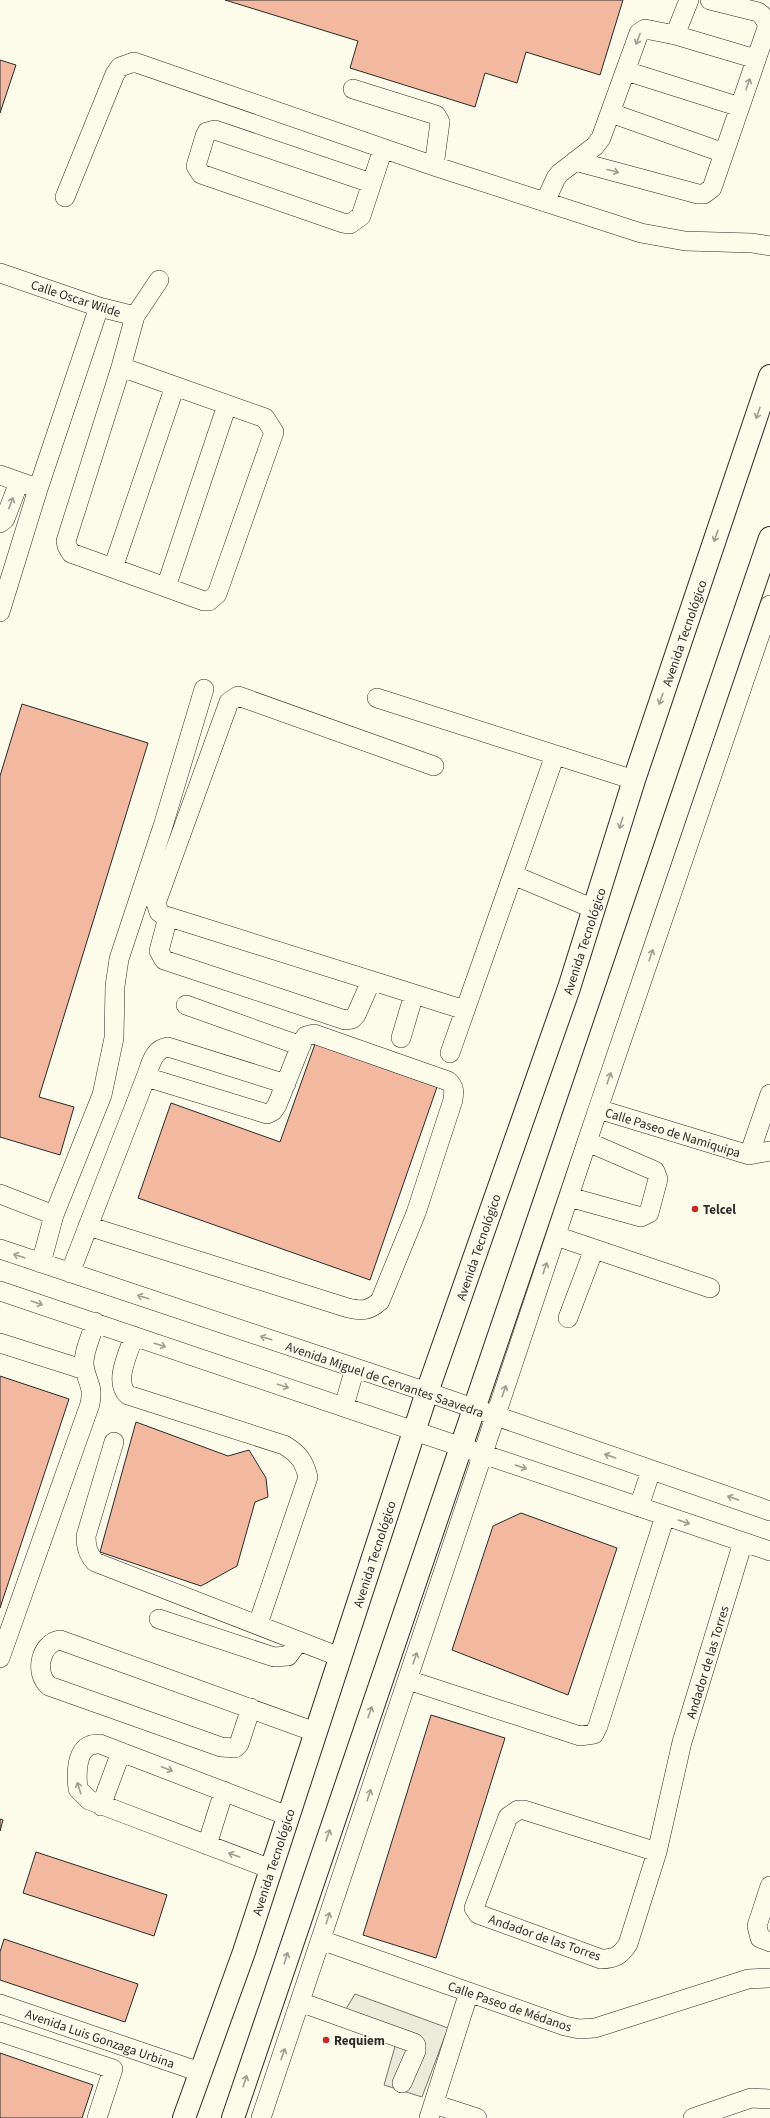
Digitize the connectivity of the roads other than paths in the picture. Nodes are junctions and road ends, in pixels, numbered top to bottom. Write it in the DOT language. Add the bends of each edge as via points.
graph roads {
  1 [pos="689,0"];
  2 [pos="710,0"];
  3 [pos="675,35"];
  4 [pos="756,59"];
  5 [pos="626,71"];
  6 [pos="353,89"];
  7 [pos="740,107"];
  8 [pos="611,113"];
  9 [pos="383,149"];
  10 [pos="724,153"];
  11 [pos="575,161"];
  12 [pos="434,166"];
  13 [pos="371,183"];
  14 [pos="65,198"];
  15 [pos="545,202"];
  16 [pos="770,246"];
  17 [pos="0,273"];
  18 [pos="159,280"];
  19 [pos="99,307"];
  20 [pos="135,316"];
  21 [pos="122,367"];
  22 [pos="770,376"];
  23 [pos="175,386"];
  24 [pos="227,405"];
  25 [pos="0,475"];
  26 [pos="19,482"];
  27 [pos="38,489"];
  28 [pos="0,522"];
  29 [pos="770,538"];
  30 [pos="113,568"];
  31 [pos="166,587"];
  32 [pos="770,605"];
  33 [pos="0,612"];
  34 [pos="204,688"];
  35 [pos="377,698"];
  36 [pos="555,755"];
  37 [pos="434,766"];
  38 [pos="634,780"];
  39 [pos="513,876"];
  40 [pos="594,909"];
  41 [pos="168,917"];
  42 [pos="371,981"];
  43 [pos="414,994"];
  44 [pos="186,1005"];
  45 [pos="465,1010"];
  46 [pos="400,1038"];
  47 [pos="301,1046"];
  48 [pos="450,1053"];
  49 [pos="146,1076"];
  50 [pos="286,1084"];
  51 [pos="770,1094"];
  52 [pos="598,1109"];
  53 [pos="588,1142"];
  54 [pos="770,1151"];
  55 [pos="749,1155"];
  56 [pos="0,1194"];
  57 [pos="569,1197"];
  58 [pos="54,1215"];
  59 [pos="88,1226"];
  60 [pos="556,1236"];
  61 [pos="0,1249"];
  62 [pos="594,1249"];
  63 [pos="41,1263"];
  64 [pos="70,1273"];
  65 [pos="710,1288"];
  66 [pos="0,1290"];
  67 [pos="568,1318"];
  68 [pos="95,1322"];
  69 [pos="134,1336"];
  70 [pos="0,1344"];
  71 [pos="355,1368"];
  72 [pos="85,1370"];
  73 [pos="427,1392"];
  74 [pos="344,1406"];
  75 [pos="475,1410"];
  76 [pos="496,1416"];
  77 [pos="415,1432"];
  78 [pos="114,1442"];
  79 [pos="463,1447"];
  80 [pos="484,1455"];
  81 [pos="651,1470"];
  82 [pos="639,1507"];
  83 [pos="770,1511"];
  84 [pos="665,1516"];
  85 [pos="743,1542"];
  86 [pos="770,1551"];
  87 [pos="159,1619"];
  88 [pos="258,1624"];
  89 [pos="299,1641"];
  90 [pos="340,1657"];
  91 [pos="0,1658"];
  92 [pos="408,1680"];
  93 [pos="251,1708"];
  94 [pos="315,1732"];
  95 [pos="121,1752"];
  96 [pos="224,1791"];
  97 [pos="101,1806"];
  98 [pos="288,1816"];
  99 [pos="207,1846"];
  100 [pos="657,1852"];
  101 [pos="271,1869"];
  102 [pos="770,1886"];
  103 [pos="321,1940"];
  104 [pos="770,1942"];
  105 [pos="770,1978"];
  106 [pos="469,1992"];
  107 [pos="300,2002"];
  108 [pos="0,2004"];
  109 [pos="0,2032"];
  110 [pos="200,2072"];
  111 [pos="402,2083"];
  112 [pos="770,2099"];
  113 [pos="431,2111"];
  114 [pos="97,2118"];
  115 [pos="184,2118"];
  116 [pos="233,2118"];
  117 [pos="261,2118"];
  118 [pos="477,2118"];
  119 [pos="693,2118"];
  1 -- 3 [label="street"];
  2 -- 4 [label="street" via="758,12 767,20 768,25"];
  3 -- 4 [label="street"];
  3 -- 5 [label="street, one-way" via="645,29 642,31"];
  7 -- 4 [label="street, one-way"];
  5 -- 7 [label="street"];
  5 -- 8 [label="street"];
  6 -- 12 [label="street" via="436,115 440,122"];
  7 -- 10 [label="street"];
  8 -- 10 [label="street"];
  8 -- 11 [label="street" via="601,138 595,146"];
  9 -- 12 [label="street"];
  9 -- 13 [label="street"];
  9 -- 14 [label="street" via="134,62 127,63 115,74"];
  11 -- 10 [label="street, one-way" via="704,194 712,188"];
  11 -- 15 [label="street" via="556,178"];
  12 -- 15 [label="street"];
  13 -- 13 [label="street" via="360,216 350,224 200,174 196,166 205,136 215,130"];
  15 -- 16 [label="street" via="662,238"];
  17 -- 19 [label="street, Calle Oscar Wilde"];
  18 -- 20 [label="street, Calle Oscar Wilde"];
  19 -- 20 [label="street, Calle Oscar Wilde"];
  19 -- 27 [label="street"];
  20 -- 21 [label="street"];
  21 -- 23 [label="street"];
  21 -- 30 [label="street" via="66,541 71,553"];
  22 -- 38 [label="main road, Avenida Tecnológico, one-way"];
  23 -- 24 [label="street"];
  23 -- 30 [label="street"];
  24 -- 31 [label="street"];
  24 -- 31 [label="street" via="265,418 274,432 217,594 209,601 204,601"];
  25 -- 26 [label="street"];
  26 -- 27 [label="street"];
  28 -- 26 [label="street, one-way" via="5,519"];
  27 -- 33 [label="street"];
  29 -- 75 [label="main road"];
  30 -- 31 [label="street"];
  52 -- 32 [label="street, one-way"];
  34 -- 58 [label="street" via="163,826 119,959 115,986 114,1038 102,1095"];
  35 -- 36 [label="street"];
  36 -- 38 [label="street"];
  36 -- 39 [label="street"];
  37 -- 41 [label="street" via="238,696 234,698 229,702 156,903 159,912"];
  38 -- 40 [label="main road, Avenida Tecnológico, one-way"];
  39 -- 40 [label="street"];
  39 -- 45 [label="street"];
  40 -- 73 [label="main road, Avenida Tecnológico" via="569,988"];
  41 -- 42 [label="street"];
  41 -- 42 [label="street" via="159,951 164,960 345,1020 356,1015"];
  42 -- 43 [label="street"];
  43 -- 45 [label="street"];
  43 -- 46 [label="street"];
  44 -- 47 [label="street"];
  45 -- 48 [label="street"];
  47 -- 50 [label="street"];
  47 -- 59 [label="street" via="306,1036 317,1035 448,1081 455,1091 416,1213 380,1301 372,1308 362,1311 348,1308"];
  49 -- 50 [label="street" via="155,1053 168,1047"];
  49 -- 50 [label="street" via="267,1114 277,1105"];
  49 -- 59 [label="street"];
  51 -- 55 [label="street"];
  52 -- 53 [label="street"];
  52 -- 55 [label="street, Calle Paseo de Namiquipa"];
  53 -- 57 [label="street"];
  53 -- 57 [label="street" via="655,1171 658,1179 649,1213 640,1217"];
  54 -- 55 [label="street, Calle Paseo de Namiquipa"];
  56 -- 58 [label="street"];
  57 -- 60 [label="street"];
  58 -- 63 [label="street"];
  59 -- 64 [label="street"];
  60 -- 62 [label="street"];
  76 -- 60 [label="street, one-way"];
  63 -- 61 [label="street, Avenida Miguel de Cervantes Saavedra, one-way"];
  62 -- 65 [label="street"];
  62 -- 67 [label="street"];
  63 -- 64 [label="street, Avenida Miguel de Cervantes Saavedra"];
  71 -- 64 [label="street, Avenida Miguel de Cervantes Saavedra, one-way"];
  66 -- 68 [label="street, one-way"];
  68 -- 69 [label="street"];
  68 -- 72 [label="street" via="85,1360"];
  69 -- 74 [label="street, one-way"];
  69 -- 88 [label="street" via="120,1381 122,1390 128,1395 284,1445 297,1452 305,1464 308,1477"];
  70 -- 72 [label="street"];
  71 -- 73 [label="street, Avenida Miguel de Cervantes Saavedra"];
  71 -- 74 [label="street"];
  72 -- 91 [label="street" via="91,1384 90,1404"];
  73 -- 75 [label="street, Avenida Miguel de Cervantes Saavedra"];
  73 -- 77 [label="main road, Avenida Tecnológico"];
  74 -- 77 [label="street"];
  75 -- 76 [label="street, Avenida Miguel de Cervantes Saavedra"];
  75 -- 79 [label="main road"];
  76 -- 80 [label="street"];
  81 -- 76 [label="street, Avenida Miguel de Cervantes Saavedra, one-way"];
  77 -- 79 [label="street"];
  77 -- 90 [label="main road, Avenida Tecnológico"];
  78 -- 88 [label="street" via="86,1536 86,1546 90,1555 100,1564"];
  79 -- 80 [label="street"];
  116 -- 79 [label="main road, one-way" via="379,1685"];
  80 -- 82 [label="street, one-way"];
  92 -- 80 [label="street, one-way"];
  81 -- 82 [label="street"];
  83 -- 81 [label="street, Avenida Miguel de Cervantes Saavedra, one-way"];
  82 -- 84 [label="street"];
  84 -- 85 [label="street, one-way"];
  84 -- 92 [label="street" via="594,1734 580,1736"];
  85 -- 86 [label="street"];
  85 -- 100 [label="street, Andador de las Torres" via="682,1742"];
  87 -- 89 [label="street" via="274,1657 288,1656"];
  88 -- 89 [label="street"];
  89 -- 90 [label="street"];
  90 -- 94 [label="main road, Avenida Tecnológico"];
  103 -- 92 [label="street, one-way"];
  93 -- 93 [label="street" via="239,1744 235,1748 221,1747 49,1686 42,1679 40,1671 44,1650 54,1641 60,1640"];
  93 -- 94 [label="street"];
  94 -- 98 [label="main road, Avenida Tecnológico"];
  95 -- 96 [label="street, one-way"];
  95 -- 97 [label="street"];
  97 -- 95 [label="street, one-way" via="89,1800 78,1789 81,1754 85,1748 95,1744"];
  96 -- 98 [label="street"];
  96 -- 99 [label="street"];
  97 -- 99 [label="street"];
  98 -- 101 [label="main road, Avenida Tecnológico"];
  101 -- 99 [label="street, one-way"];
  100 -- 100 [label="street, Andador de las Torres" via="628,1944 612,1959 601,1959 478,1914 474,1908 508,1817 518,1810"];
  101 -- 110 [label="main road, Avenida Tecnológico"];
  102 -- 104 [label="street" via="757,1926 760,1938"];
  103 -- 106 [label="street, Calle Paseo de Médanos"];
  103 -- 107 [label="street"];
  105 -- 106 [label="street, Calle Paseo de Médanos" via="748,1979 595,2028 579,2029"];
  106 -- 113 [label="street"];
  107 -- 111 [label="street" via="414,2043 416,2051"];
  117 -- 107 [label="street, one-way"];
  108 -- 110 [label="street, Avenida Luis Gonzaga Urbina"];
  109 -- 114 [label="street" via="113,2069"];
  110 -- 115 [label="main road, Avenida Tecnológico"];
  112 -- 119 [label="street" via="751,2098"];
  113 -- 118 [label="street"];
}
